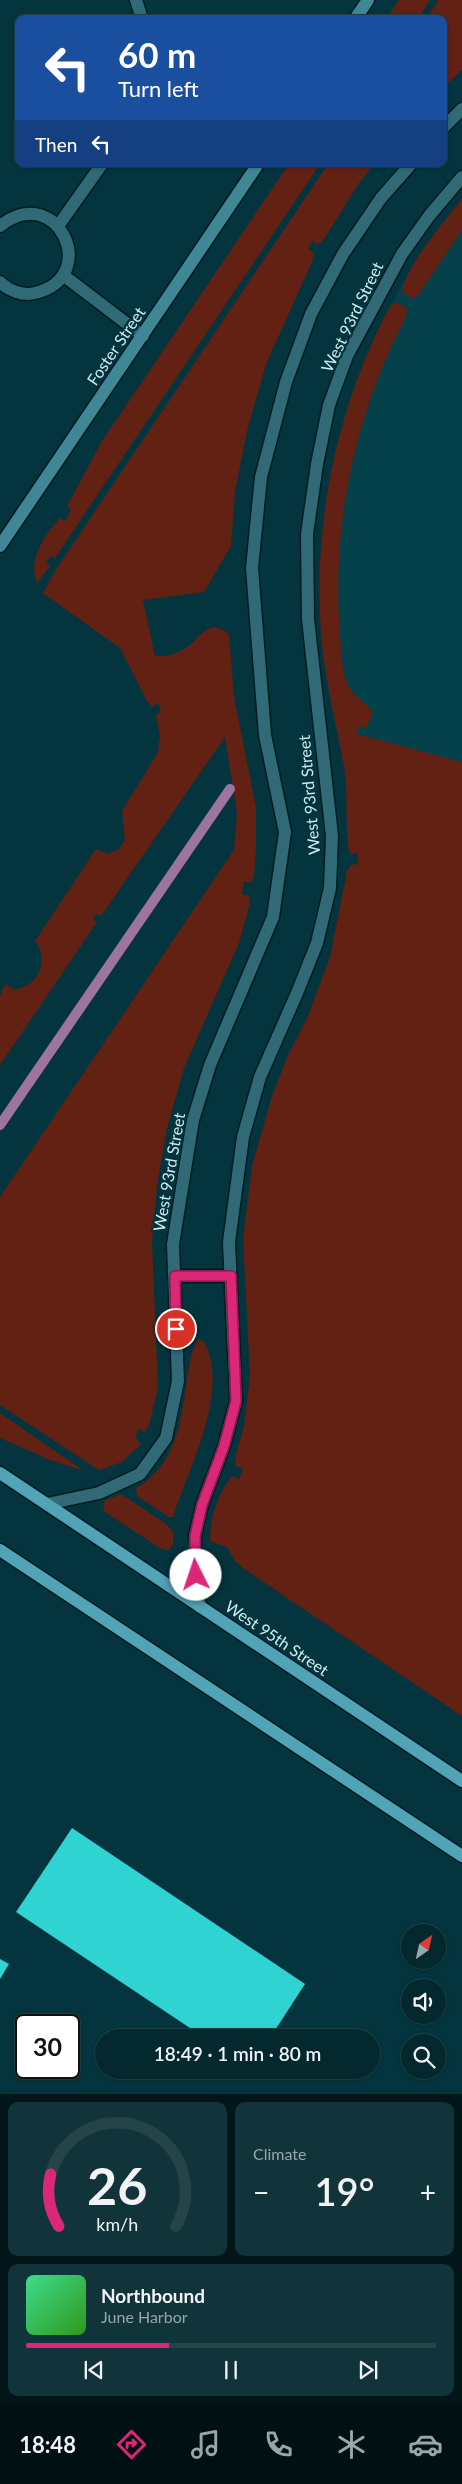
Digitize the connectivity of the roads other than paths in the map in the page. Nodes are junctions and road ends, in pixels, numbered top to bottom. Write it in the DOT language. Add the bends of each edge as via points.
graph roads {
  1 [pos="136,0"];
  2 [pos="368,0"];
  3 [pos="141,15"];
  4 [pos="359,15"];
  5 [pos="462,109"];
  6 [pos="447,124"];
  7 [pos="100,167"];
  8 [pos="256,167"];
  9 [pos="408,167"];
  10 [pos="462,177"];
  11 [pos="0,226"];
  12 [pos="58,226"];
  13 [pos="63,276"];
  14 [pos="2,289"];
  15 [pos="143,336"];
  16 [pos="0,546"];
  17 [pos="175,1276"];
  18 [pos="231,1276"];
  19 [pos="0,1473"];
  20 [pos="47,1504"];
  21 [pos="0,1550"];
  22 [pos="200,1607"];
  23 [pos="462,1781"];
  24 [pos="462,1856"];
  1 -- 3 [label="street"];
  2 -- 4 [label="street"];
  5 -- 6 [label="street"];
  7 -- 12 [label="street"];
  8 -- 15 [label="street, Foster Street"];
  9 -- 17 [label="street, West 93rd Street" via="381,198 343,254 311,314 286,382 261,477 252,568 265,735 285,832 272,917 210,1065 193,1120 173,1244"];
  10 -- 18 [label="street, West 93rd Street" via="402,254 347,356 329,404 307,534 308,619 332,836 330,888 317,943 260,1077 243,1137 229,1242"];
  11 -- 12 [label="street" via="21,214 35,214"];
  12 -- 13 [label="street" via="69,250"];
  13 -- 14 [label="street" via="54,285 30,295"];
  13 -- 15 [label="street"];
  15 -- 16 [label="street, Foster Street"];
  17 -- 18 [label="street"];
  17 -- 20 [label="street, West 93rd Street" via="178,1381 166,1438 140,1474 99,1493"];
  18 -- 22 [label="street, West 93rd Street" via="236,1401 195,1536 194,1560"];
  19 -- 20 [label="main road, West 95th Street"];
  20 -- 22 [label="main road, West 95th Street"];
  21 -- 24 [label="main road"];
  22 -- 23 [label="main road, West 95th Street"];
}
